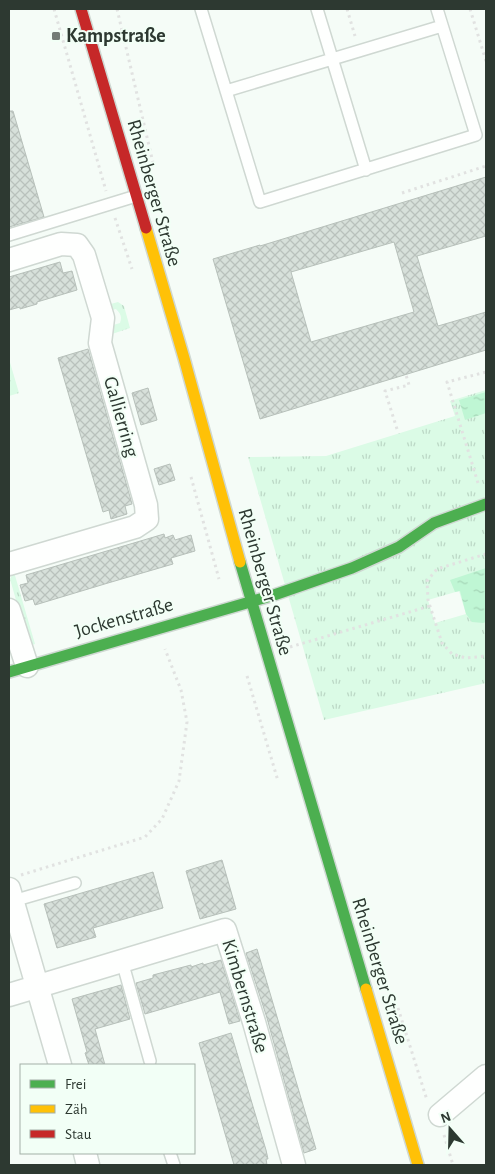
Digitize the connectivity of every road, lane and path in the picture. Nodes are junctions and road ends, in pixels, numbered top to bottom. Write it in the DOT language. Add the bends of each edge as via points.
graph roads {
  1 [pos="81,9"];
  2 [pos="201,9"];
  3 [pos="317,9"];
  4 [pos="347,9"];
  5 [pos="437,9"];
  6 [pos="470,9"];
  7 [pos="442,26"];
  8 [pos="356,37"];
  9 [pos="332,58"];
  10 [pos="486,61"];
  11 [pos="226,90"];
  12 [pos="486,166"];
  13 [pos="366,170"];
  14 [pos="402,193"];
  15 [pos="136,196"];
  16 [pos="9,235"];
  17 [pos="9,260"];
  18 [pos="486,372"];
  19 [pos="406,375"];
  20 [pos="397,429"];
  21 [pos="485,504"];
  22 [pos="486,554"];
  23 [pos="9,564"];
  24 [pos="251,602"];
  25 [pos="430,606"];
  26 [pos="9,610"];
  27 [pos="156,629"];
  28 [pos="290,647"];
  29 [pos="486,656"];
  30 [pos="18,669"];
  31 [pos="75,882"];
  32 [pos="12,889"];
  33 [pos="122,961"];
  34 [pos="38,987"];
  35 [pos="9,995"];
  36 [pos="150,1061"];
  37 [pos="60,1064"];
  38 [pos="486,1076"];
  39 [pos="440,1115"];
  40 [pos="294,1165"];
  41 [pos="418,1165"];
  1 -- 15 [label="main road, Rheinberger Straße"];
  2 -- 11 [label="lane"];
  3 -- 9 [label="lane"];
  4 -- 8 [label="path"];
  5 -- 7 [label="lane"];
  6 -- 10 [label="path"];
  7 -- 9 [label="lane"];
  7 -- 13 [label="lane" via="476,135"];
  9 -- 11 [label="lane"];
  9 -- 13 [label="lane"];
  11 -- 13 [label="lane" via="260,202"];
  12 -- 14 [label="path"];
  15 -- 16 [label="lane"];
  15 -- 24 [label="main road, Rheinberger Straße"];
  17 -- 23 [label="street, Gallierring" via="62,244 77,245 84,255 103,318 100,343 146,505 147,519 135,527"];
  18 -- 21 [label="path" via="448,382"];
  19 -- 20 [label="path" via="409,385 385,391"];
  21 -- 24 [label="main road, Jockenstraße" via="434,523 399,547 352,568"];
  22 -- 25 [label="path" via="437,569 427,581"];
  24 -- 27 [label="main road, Jockenstraße"];
  24 -- 41 [label="main road, Rheinberger Straße"];
  25 -- 28 [label="path"];
  25 -- 29 [label="path" via="442,643 452,654 466,658"];
  26 -- 30 [label="street"];
  27 -- 30 [label="main road, Jockenstraße"];
  27 -- 32 [label="path" via="181,690 187,722 179,781 162,819 145,837"];
  31 -- 32 [label="lane"];
  32 -- 34 [label="street"];
  33 -- 34 [label="street, Kimbernstraße"];
  33 -- 36 [label="lane"];
  33 -- 40 [label="street, Kimbernstraße" via="225,930"];
  34 -- 35 [label="street, Kimbernstraße"];
  34 -- 37 [label="street"];
  38 -- 39 [label="street"];
}
